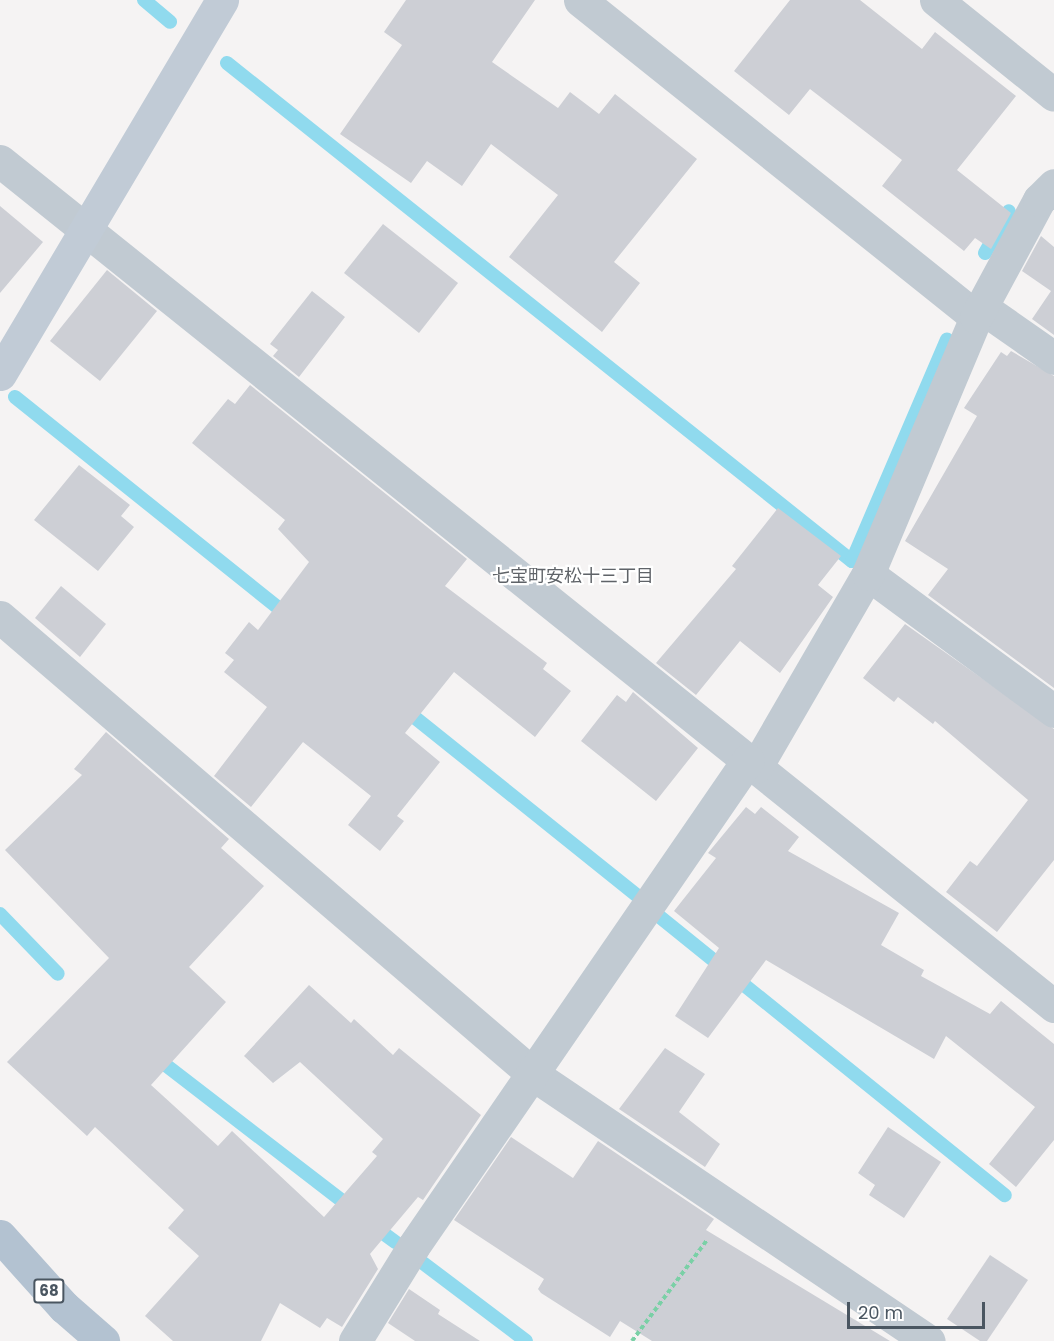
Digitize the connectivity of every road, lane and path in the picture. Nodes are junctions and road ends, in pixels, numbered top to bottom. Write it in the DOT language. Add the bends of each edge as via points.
graph roads {
  1 [pos="222,0"];
  2 [pos="580,0"];
  3 [pos="936,0"];
  4 [pos="1054,95"];
  5 [pos="0,161"];
  6 [pos="1054,185"];
  7 [pos="85,232"];
  8 [pos="978,311"];
  9 [pos="1054,358"];
  10 [pos="0,374"];
  11 [pos="868,573"];
  12 [pos="0,617"];
  13 [pos="1054,711"];
  14 [pos="752,764"];
  15 [pos="1054,1006"];
  16 [pos="534,1075"];
  17 [pos="731,1208"];
  18 [pos="0,1236"];
  19 [pos="103,1341"];
  20 [pos="355,1341"];
  21 [pos="632,1341"];
  22 [pos="929,1341"];
  1 -- 7 [label="street"];
  2 -- 8 [label="street"];
  3 -- 4 [label="street"];
  5 -- 7 [label="street"];
  6 -- 8 [label="street" via="1039,200"];
  7 -- 10 [label="street"];
  7 -- 14 [label="street"];
  8 -- 9 [label="street"];
  8 -- 11 [label="street"];
  11 -- 13 [label="street"];
  11 -- 14 [label="street"];
  12 -- 16 [label="street"];
  14 -- 15 [label="street"];
  14 -- 16 [label="street"];
  16 -- 17 [label="street"];
  16 -- 20 [label="street"];
  17 -- 21 [label="path"];
  17 -- 22 [label="street"];
  18 -- 19 [label="main road, 68" via="64,1307"];
}
